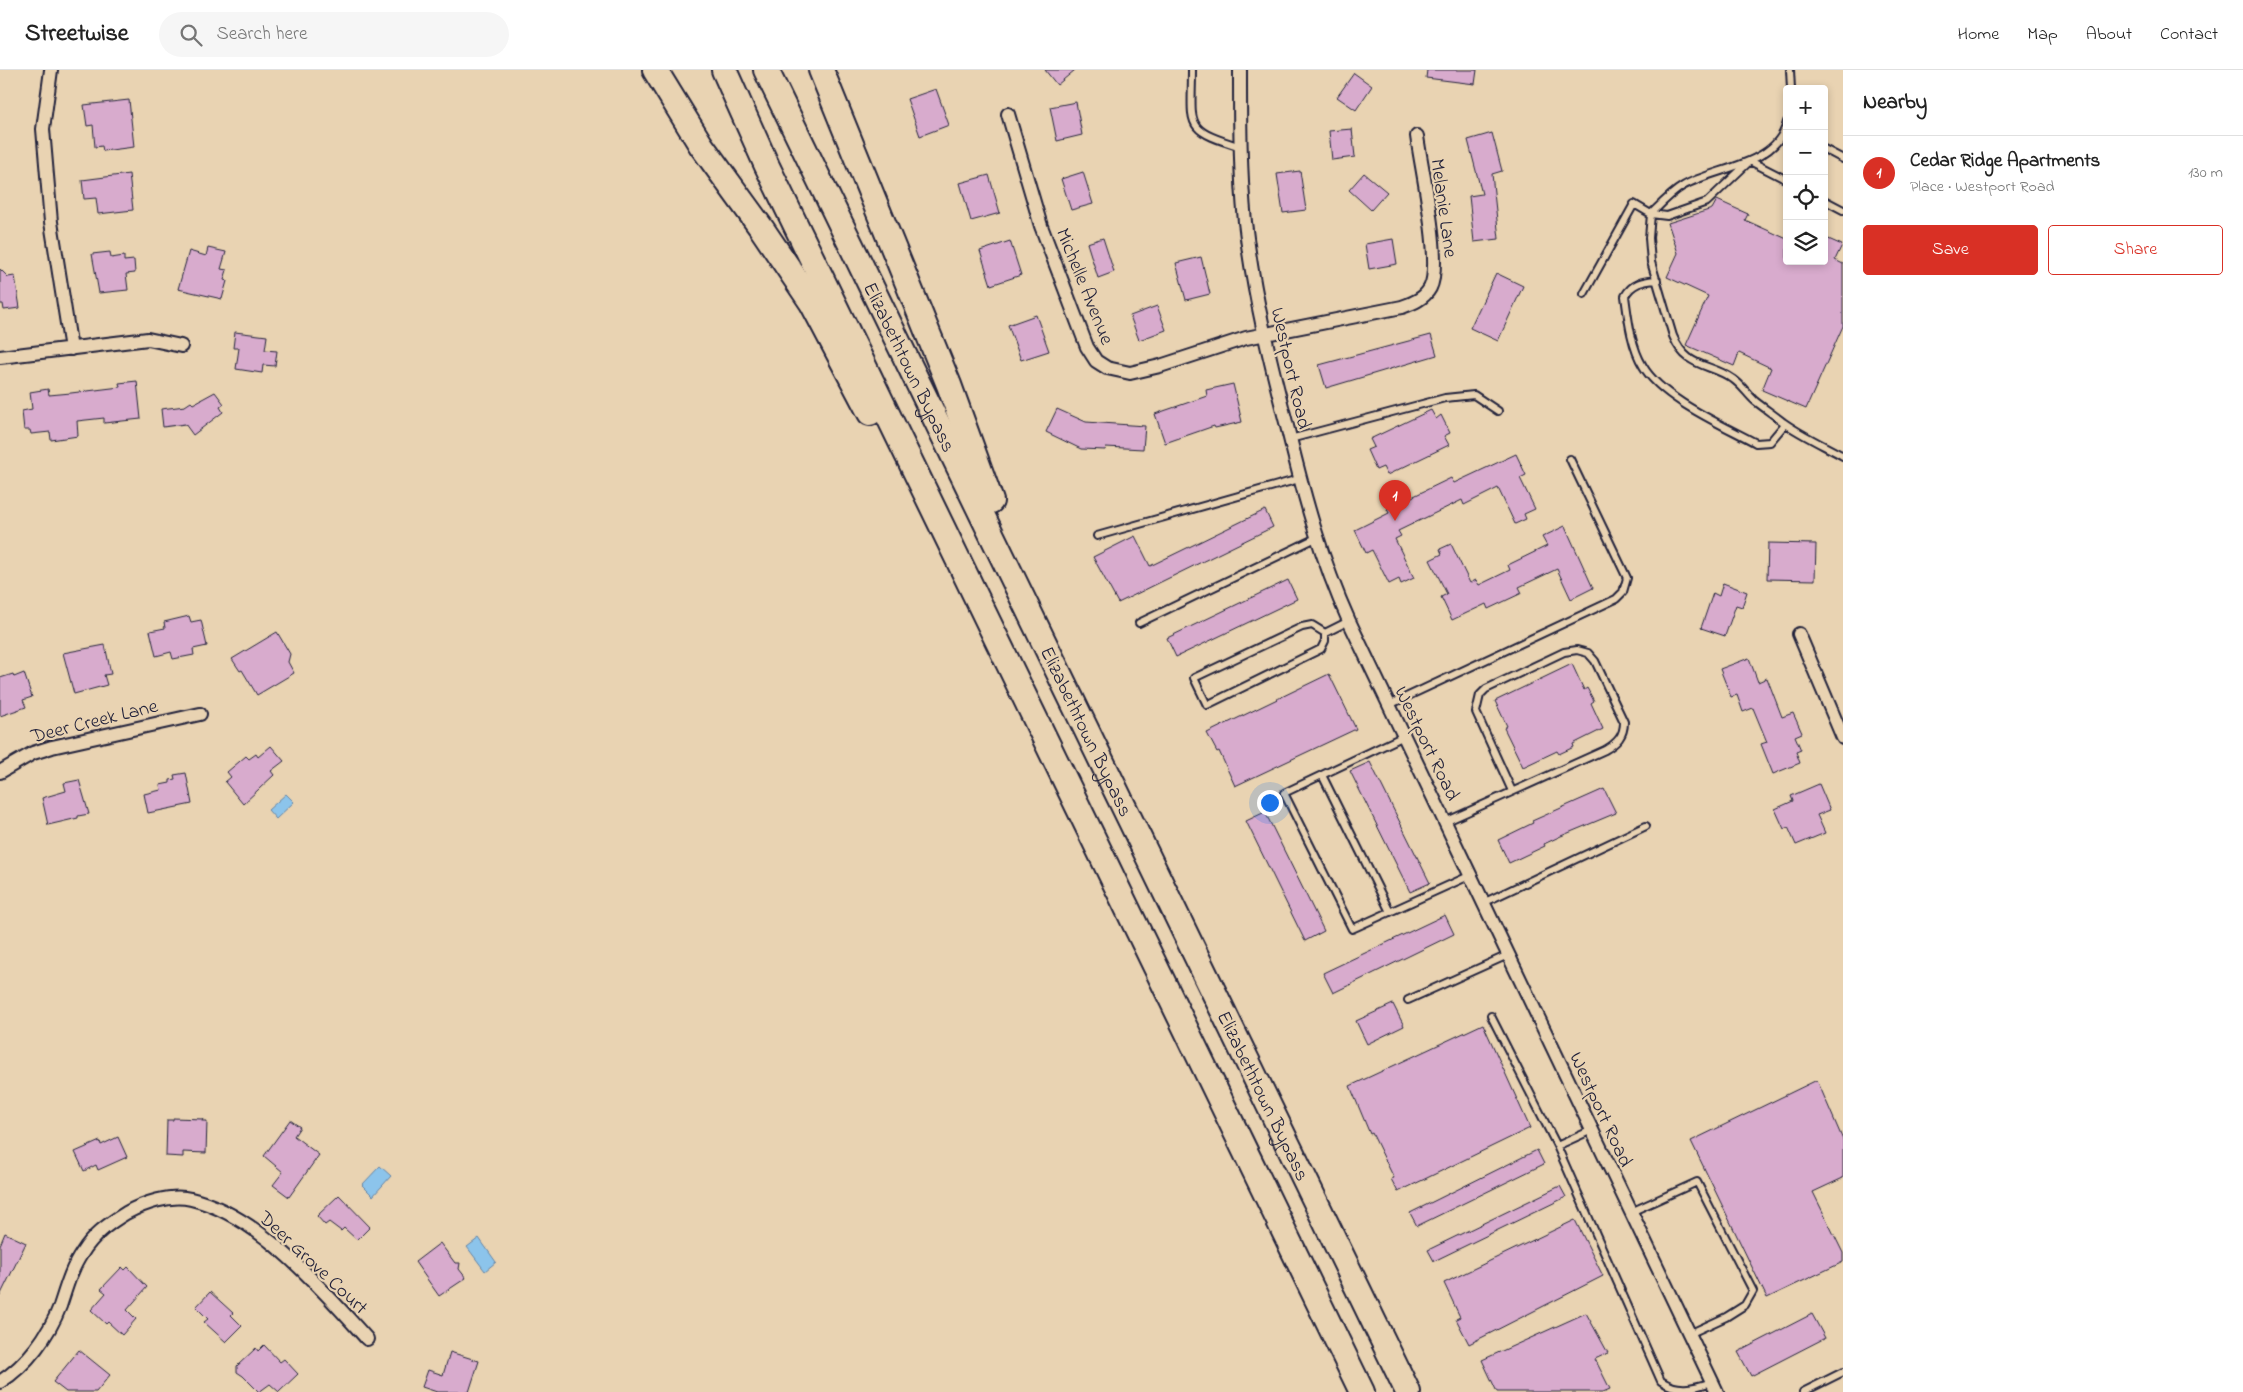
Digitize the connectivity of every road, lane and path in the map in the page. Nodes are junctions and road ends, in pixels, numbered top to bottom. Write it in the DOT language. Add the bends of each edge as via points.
graph roads {
  1 [pos="51,70"];
  2 [pos="655,70"];
  3 [pos="724,70"];
  4 [pos="766,70"];
  5 [pos="820,70"];
  6 [pos="1192,70"];
  7 [pos="1240,70"];
  8 [pos="1790,70"];
  9 [pos="1792,85"];
  10 [pos="1008,114"];
  11 [pos="1783,130"];
  12 [pos="1417,136"];
  13 [pos="1241,147"];
  14 [pos="1828,151"];
  15 [pos="1843,159"];
  16 [pos="1750,161"];
  17 [pos="1783,178"];
  18 [pos="1828,202"];
  19 [pos="1843,210"];
  20 [pos="1652,214"];
  21 [pos="1657,280"];
  22 [pos="1584,294"];
  23 [pos="1264,334"];
  24 [pos="182,346"];
  25 [pos="71,349"];
  26 [pos="0,357"];
  27 [pos="1498,411"];
  28 [pos="1785,424"];
  29 [pos="1290,439"];
  30 [pos="1843,456"];
  31 [pos="1570,459"];
  32 [pos="1299,479"];
  33 [pos="1097,536"];
  34 [pos="1316,538"];
  35 [pos="1349,622"];
  36 [pos="1139,623"];
  37 [pos="1038,627"];
  38 [pos="1324,633"];
  39 [pos="1799,634"];
  40 [pos="1389,705"];
  41 [pos="200,714"];
  42 [pos="1034,714"];
  43 [pos="1404,736"];
  44 [pos="1843,738"];
  45 [pos="0,772"];
  46 [pos="1322,775"];
  47 [pos="1512,791"];
  48 [pos="1445,822"];
  49 [pos="1646,826"];
  50 [pos="1469,876"];
  51 [pos="1483,903"];
  52 [pos="1390,912"];
  53 [pos="1508,955"];
  54 [pos="1408,1000"];
  55 [pos="1491,1016"];
  56 [pos="1592,1130"];
  57 [pos="1557,1146"];
  58 [pos="1631,1212"];
  59 [pos="1689,1334"];
  60 [pos="367,1339"];
  61 [pos="1843,1372"];
  62 [pos="0,1382"];
  63 [pos="1714,1387"];
  64 [pos="1362,1392"];
  65 [pos="1408,1392"];
  66 [pos="1803,1392"];
  1 -- 25 [label="street" via="43,129 51,222"];
  2 -- 42 [label="highway" via="701,146 812,304"];
  3 -- 42 [label="highway, Elizabethtown Bypass" via="767,166"];
  4 -- 37 [label="highway, Elizabethtown Bypass"];
  5 -- 37 [label="highway" via="949,385"];
  6 -- 13 [label="lane" via="1194,125 1201,133"];
  7 -- 13 [label="street, Westport Road"];
  8 -- 9 [label="lane"];
  10 -- 23 [label="street, Michelle Avenue" via="1051,254 1078,327 1096,361 1107,368 1130,373"];
  11 -- 16 [label="lane" via="1772,146"];
  12 -- 23 [label="street, Melanie Lane" via="1435,252 1434,278 1430,288 1423,297 1402,307"];
  13 -- 23 [label="street, Westport Road" via="1245,222"];
  14 -- 15 [label="lane"];
  16 -- 17 [label="lane"];
  16 -- 20 [label="lane" via="1683,186"];
  16 -- 20 [label="lane" via="1707,202 1667,216"];
  18 -- 19 [label="lane"];
  20 -- 21 [label="lane" via="1649,238"];
  20 -- 22 [label="lane" via="1634,204"];
  21 -- 28 [label="lane" via="1677,347 1685,356 1728,375"];
  21 -- 28 [label="lane" via="1630,287 1625,296 1642,366 1656,383 1677,399 1756,444 1770,442"];
  23 -- 29 [label="street, Westport Road"];
  24 -- 25 [label="street" via="148,339"];
  25 -- 26 [label="street"];
  27 -- 29 [label="lane" via="1474,395 1445,398"];
  28 -- 30 [label="lane"];
  29 -- 32 [label="street, Westport Road"];
  31 -- 40 [label="lane" via="1627,578 1623,592 1616,599"];
  32 -- 33 [label="lane"];
  32 -- 34 [label="street, Westport Road"];
  34 -- 35 [label="street, Westport Road"];
  34 -- 36 [label="lane"];
  35 -- 38 [label="lane"];
  35 -- 40 [label="street, Westport Road"];
  37 -- 65 [label="highway, Elizabethtown Bypass"];
  38 -- 38 [label="lane" via="1322,649 1207,705 1194,678 1302,627 1312,624"];
  39 -- 44 [label="street"];
  40 -- 43 [label="street, Westport Road"];
  41 -- 45 [label="street, Deer Creek Lane" via="52,747 21,759"];
  42 -- 64 [label="highway, Elizabethtown Bypass"];
  43 -- 46 [label="lane"];
  43 -- 48 [label="street, Westport Road"];
  46 -- 52 [label="lane"];
  46 -- 52 [label="lane" via="1284,793 1352,930"];
  47 -- 47 [label="lane" via="1605,750 1618,740 1624,722 1588,652 1564,652 1486,689 1480,696 1476,712"];
  47 -- 48 [label="lane"];
  48 -- 50 [label="street, Westport Road"];
  49 -- 51 [label="lane"];
  50 -- 51 [label="street, Westport Road"];
  50 -- 52 [label="lane"];
  51 -- 53 [label="street, Westport Road"];
  53 -- 54 [label="lane"];
  53 -- 56 [label="street, Westport Road"];
  55 -- 57 [label="lane"];
  56 -- 57 [label="lane"];
  56 -- 58 [label="street, Westport Road"];
  57 -- 63 [label="lane" via="1661,1381 1674,1392"];
  58 -- 59 [label="street, Westport Road"];
  58 -- 59 [label="lane" via="1697,1182 1753,1291 1745,1305"];
  59 -- 63 [label="street, Westport Road"];
  60 -- 62 [label="street, Deer Grove Court" via="329,1297 267,1239 234,1215 190,1199 169,1199 139,1205 101,1228 78,1259 45,1334 23,1364"];
  61 -- 66 [label="lane"];
}
